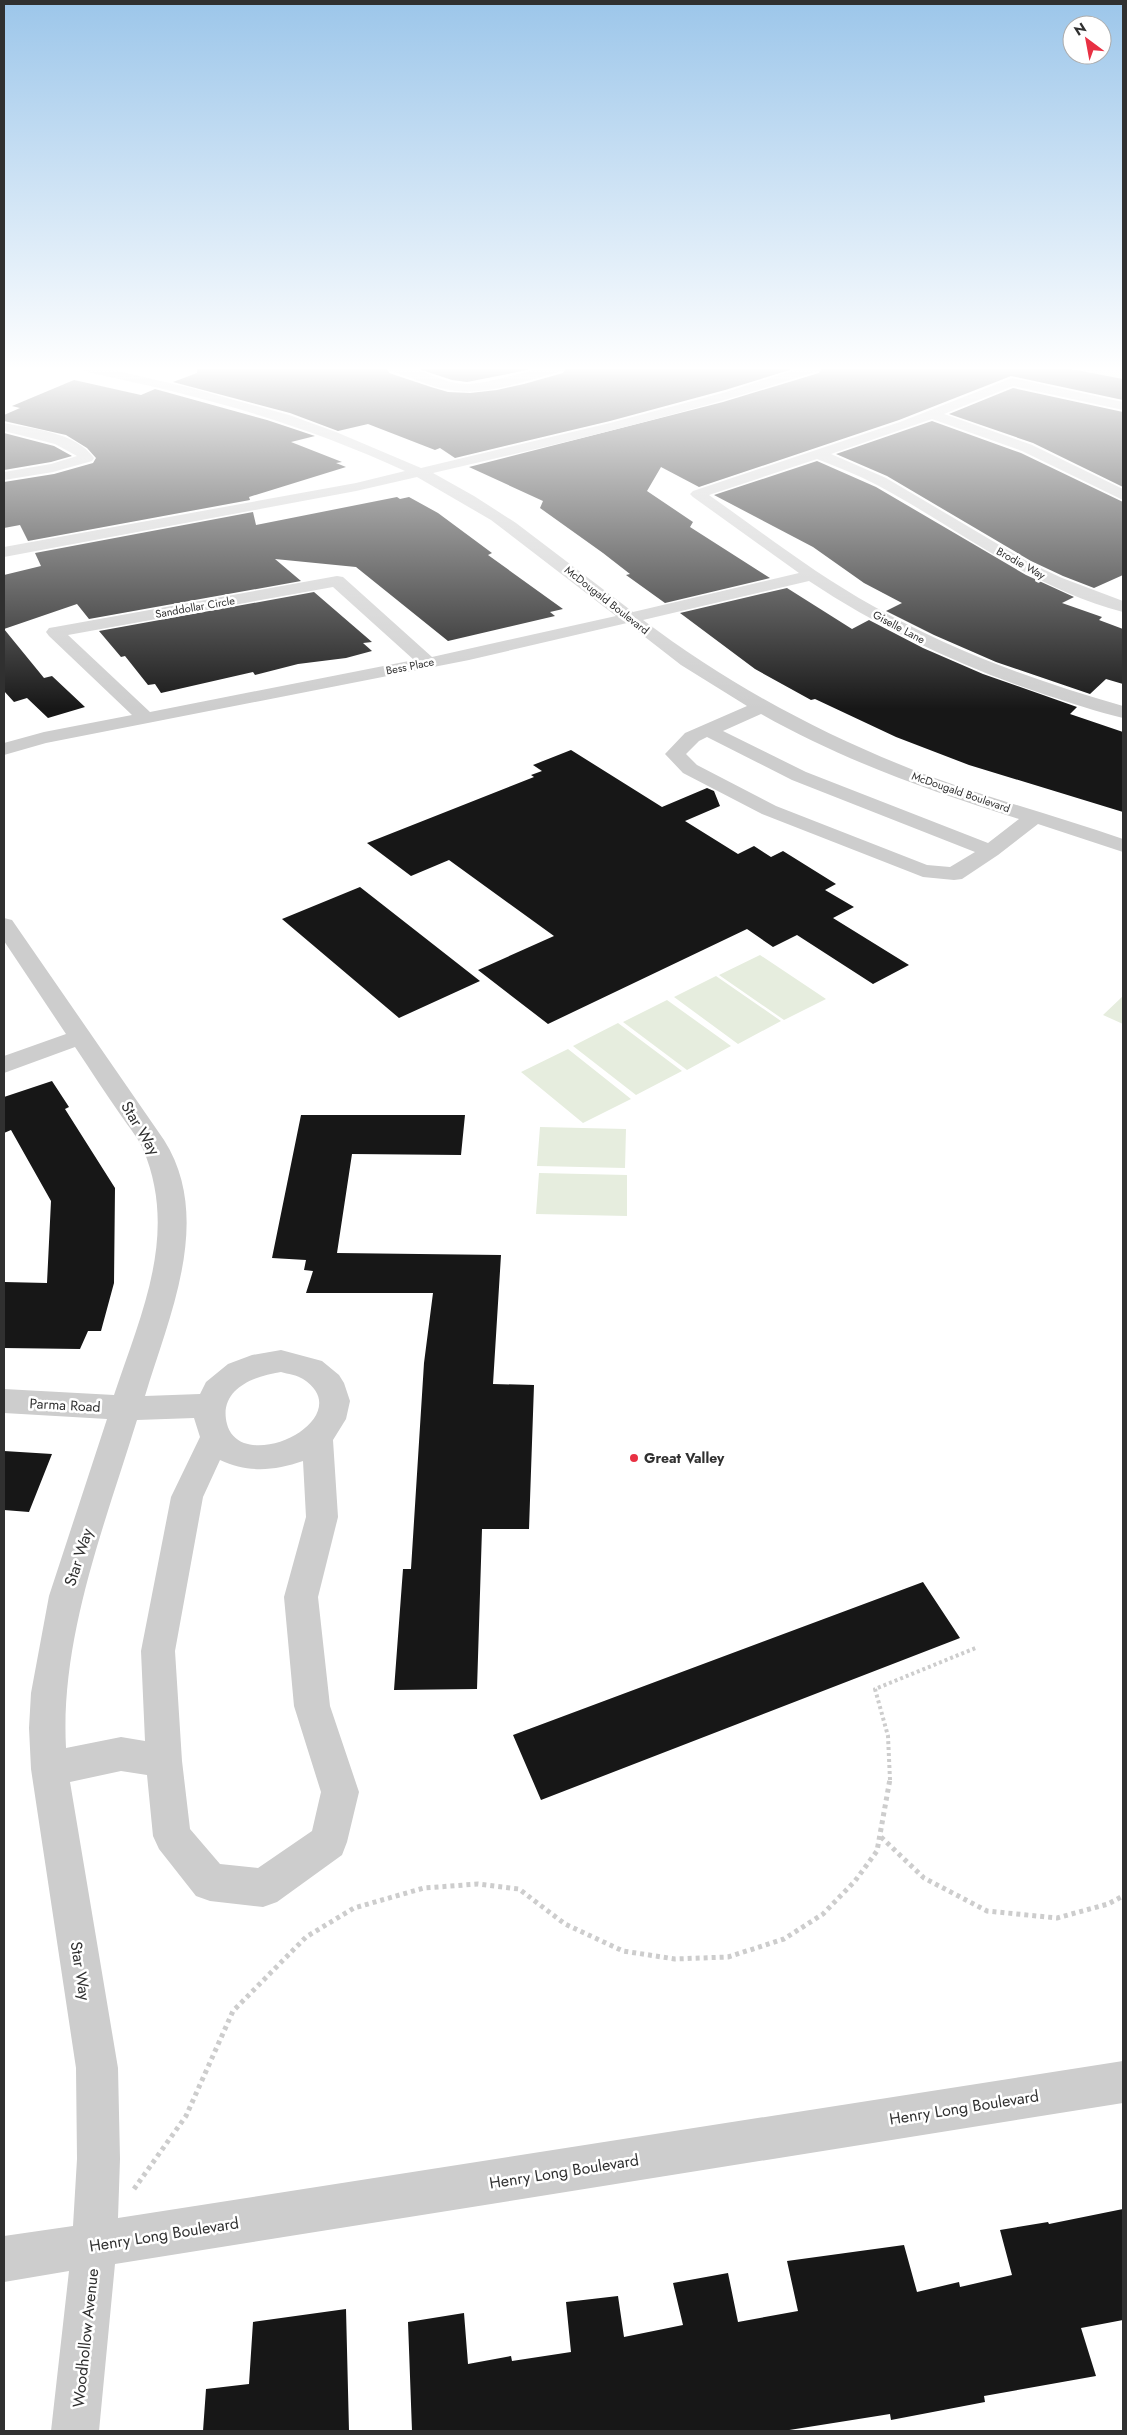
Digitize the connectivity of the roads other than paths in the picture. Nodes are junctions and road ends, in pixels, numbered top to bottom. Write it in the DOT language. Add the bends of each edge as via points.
graph roads {
  1 [pos="375,482"];
  2 [pos="437,482"];
  3 [pos="735,482"];
  4 [pos="883,482"];
  5 [pos="1096,482"];
  6 [pos="1123,495"];
  7 [pos="4,552"];
  8 [pos="813,574"];
  9 [pos="1123,607"];
  10 [pos="630,618"];
  11 [pos="428,663"];
  12 [pos="762,707"];
  13 [pos="1123,712"];
  14 [pos="146,718"];
  15 [pos="707,730"];
  16 [pos="4,748"];
  17 [pos="1034,817"];
  18 [pos="1123,846"];
  19 [pos="991,851"];
  20 [pos="4,925"];
  21 [pos="80,1037"];
  22 [pos="4,1064"];
  23 [pos="4,1401"];
  24 [pos="126,1408"];
  25 [pos="212,1422"];
  26 [pos="317,1439"];
  27 [pos="164,1761"];
  28 [pos="49,1769"];
  29 [pos="1123,2082"];
  30 [pos="95,2245"];
  31 [pos="4,2259"];
  32 [pos="75,2431"];
  1 -- 7 [label="street"];
  2 -- 10 [label="street, McDougald Boulevard" via="508,524"];
  3 -- 8 [label="street, Giselle Lane" via="698,494"];
  4 -- 9 [label="street, Brodie Way" via="1032,570"];
  5 -- 6 [label="street"];
  8 -- 10 [label="street, Bess Place"];
  8 -- 13 [label="street, Giselle Lane" via="888,623 964,659 1057,693"];
  10 -- 11 [label="street, Bess Place"];
  10 -- 12 [label="street, McDougald Boulevard" via="687,662"];
  11 -- 14 [label="street, Bess Place"];
  11 -- 14 [label="street, Sanddollar Circle" via="337,581 55,632"];
  12 -- 15 [label="street"];
  12 -- 17 [label="street, McDougald Boulevard" via="876,762"];
  14 -- 16 [label="street, Bess Place"];
  15 -- 19 [label="street" via="799,776"];
  15 -- 19 [label="street" via="692,737 675,754 690,769 769,810 923,872 954,874"];
  17 -- 18 [label="street, McDougald Boulevard"];
  17 -- 19 [label="street"];
  20 -- 21 [label="street, Star Way"];
  21 -- 22 [label="street"];
  21 -- 24 [label="street, Star Way" via="155,1146 172,1203 169,1264"];
  23 -- 24 [label="street, Parma Road"];
  24 -- 25 [label="street, Parma Road"];
  24 -- 28 [label="street, Star Way" via="64,1605 49,1693"];
  25 -- 26 [label="street" via="227,1449 243,1456 263,1459 283,1456 301,1450"];
  25 -- 26 [label="street" via="221,1385 242,1370 268,1362 288,1362 306,1366 325,1379 334,1398 332,1418"];
  25 -- 27 [label="street" via="187,1497 158,1651"];
  26 -- 27 [label="street" via="322,1517 301,1597 312,1706 340,1792 328,1842 263,1888 210,1882 172,1836"];
  27 -- 28 [label="street" via="121,1754"];
  28 -- 30 [label="street, Star Way" via="97,2068 100,2116"];
  29 -- 30 [label="street, Henry Long Boulevard"];
  30 -- 31 [label="street, Henry Long Boulevard"];
  30 -- 32 [label="street, Woodhollow Avenue"];
}
